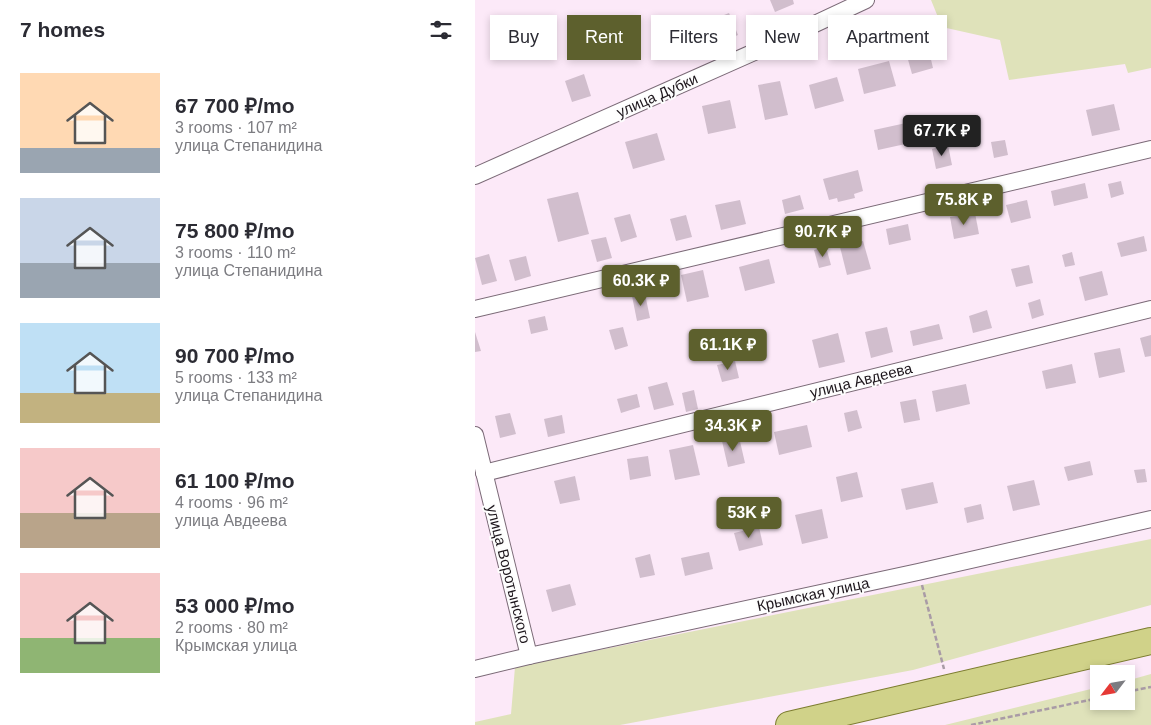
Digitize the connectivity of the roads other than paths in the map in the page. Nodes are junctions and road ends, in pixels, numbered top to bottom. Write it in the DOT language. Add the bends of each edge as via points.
graph roads {
  1 [pos="867,0"];
  2 [pos="1151,149"];
  3 [pos="475,176"];
  4 [pos="475,309"];
  5 [pos="1151,309"];
  6 [pos="475,435"];
  7 [pos="484,473"];
  8 [pos="1151,519"];
  9 [pos="1151,641"];
  10 [pos="529,656"];
  11 [pos="475,669"];
  12 [pos="789,725"];
  1 -- 3 [label="street, улица Дубки"];
  2 -- 4 [label="street"];
  5 -- 7 [label="street, улица Авдеева"];
  6 -- 7 [label="street, улица Воротынского"];
  7 -- 10 [label="street, улица Воротынского"];
  8 -- 10 [label="street, Крымская улица"];
  9 -- 12 [label="main road"];
  10 -- 11 [label="street, Крымская улица"];
}
